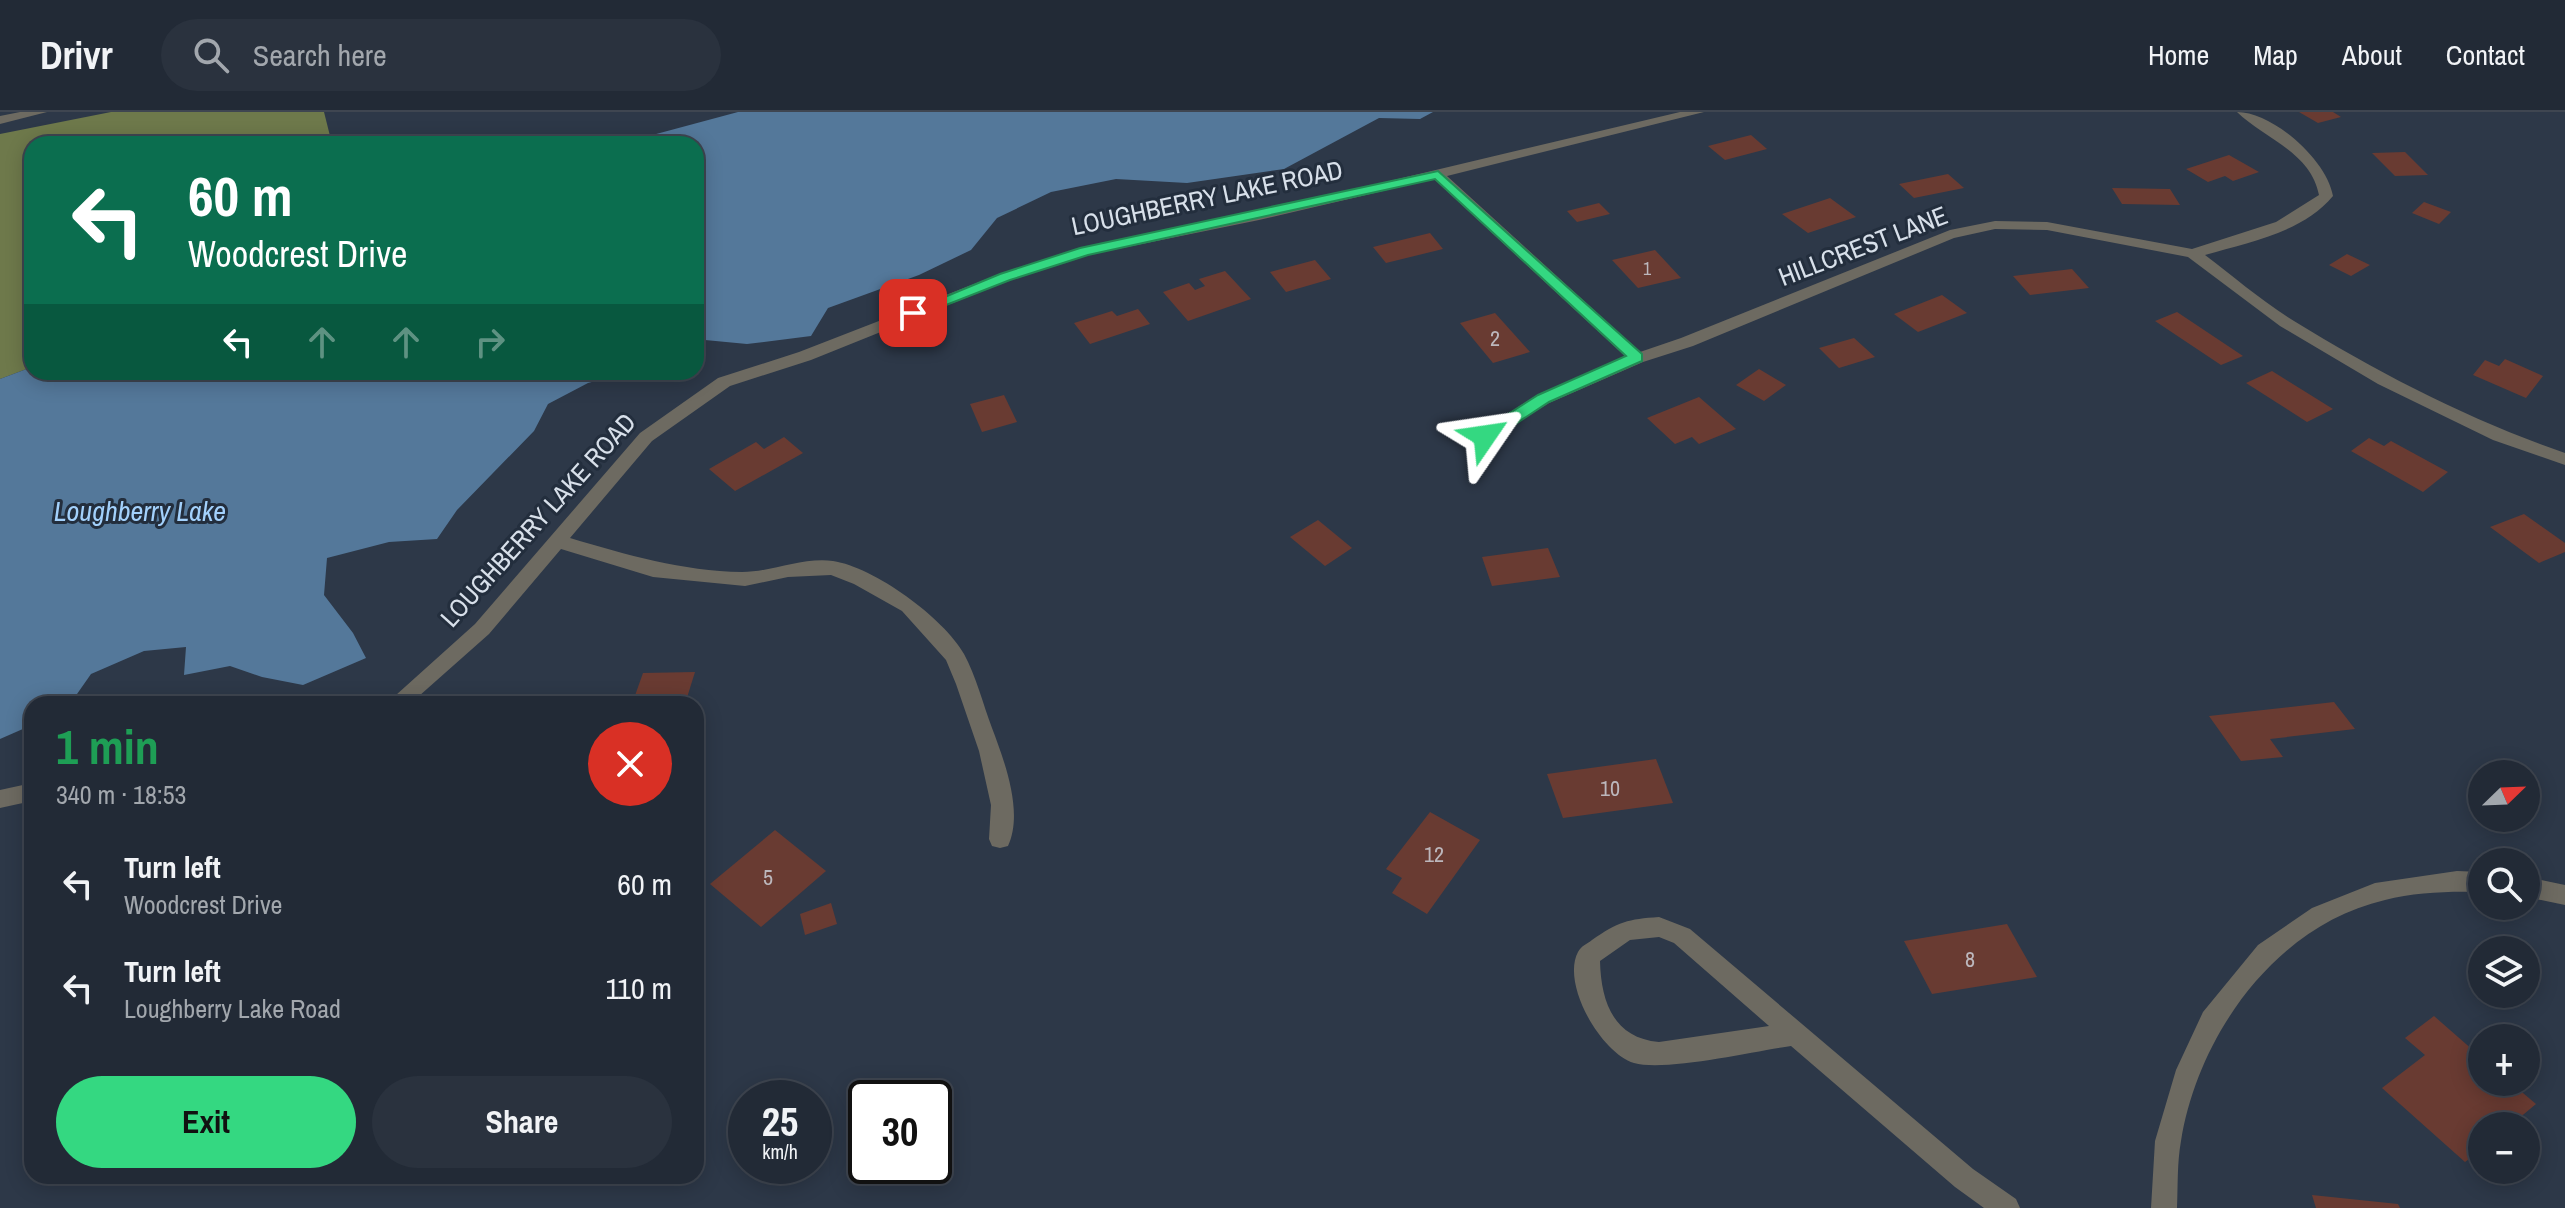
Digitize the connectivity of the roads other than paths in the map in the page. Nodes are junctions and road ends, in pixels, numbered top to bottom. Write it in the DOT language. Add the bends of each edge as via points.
graph roads {
  1 [pos="40,112"];
  2 [pos="1697,112"];
  3 [pos="2244,112"];
  4 [pos="0,120"];
  5 [pos="1438,175"];
  6 [pos="2193,254"];
  7 [pos="1637,358"];
  8 [pos="1485,436"];
  9 [pos="2565,459"];
  10 [pos="557,541"];
  11 [pos="405,696"];
  12 [pos="24,794"];
  13 [pos="0,799"];
  14 [pos="1000,839"];
  15 [pos="2468,883"];
  16 [pos="2540,890"];
  17 [pos="2565,895"];
  18 [pos="1795,1034"];
  19 [pos="2007,1208"];
  20 [pos="2164,1208"];
  1 -- 4 [label="street"];
  2 -- 5 [label="street, LOUGHBERRY LAKE ROAD"];
  3 -- 6 [label="street" via="2310,162 2327,186 2326,196 2315,208 2276,226"];
  5 -- 7 [label="street"];
  5 -- 10 [label="street, LOUGHBERRY LAKE ROAD" via="1085,251 724,382 646,437"];
  6 -- 7 [label="street, HILLCREST LANE" via="2091,232 1995,225 1950,234"];
  6 -- 9 [label="street, HILLCREST LANE" via="2286,323 2384,380 2499,436"];
  7 -- 8 [label="street, HILLCREST LANE" via="1543,399"];
  10 -- 11 [label="street, LOUGHBERRY LAKE ROAD" via="482,629"];
  10 -- 14 [label="street" via="653,570 745,579 832,568 909,606 955,656 966,684 1002,805"];
  12 -- 13 [label="street"];
  15 -- 20 [label="street" via="2383,890 2320,915 2266,952 2212,1020 2188,1070 2168,1141"];
  16 -- 17 [label="street"];
  18 -- 18 [label="street" via="1659,1054 1636,1052 1609,1031 1589,994 1588,956 1625,930 1659,927 1682,936"];
  18 -- 19 [label="street" via="1964,1178"];
}
